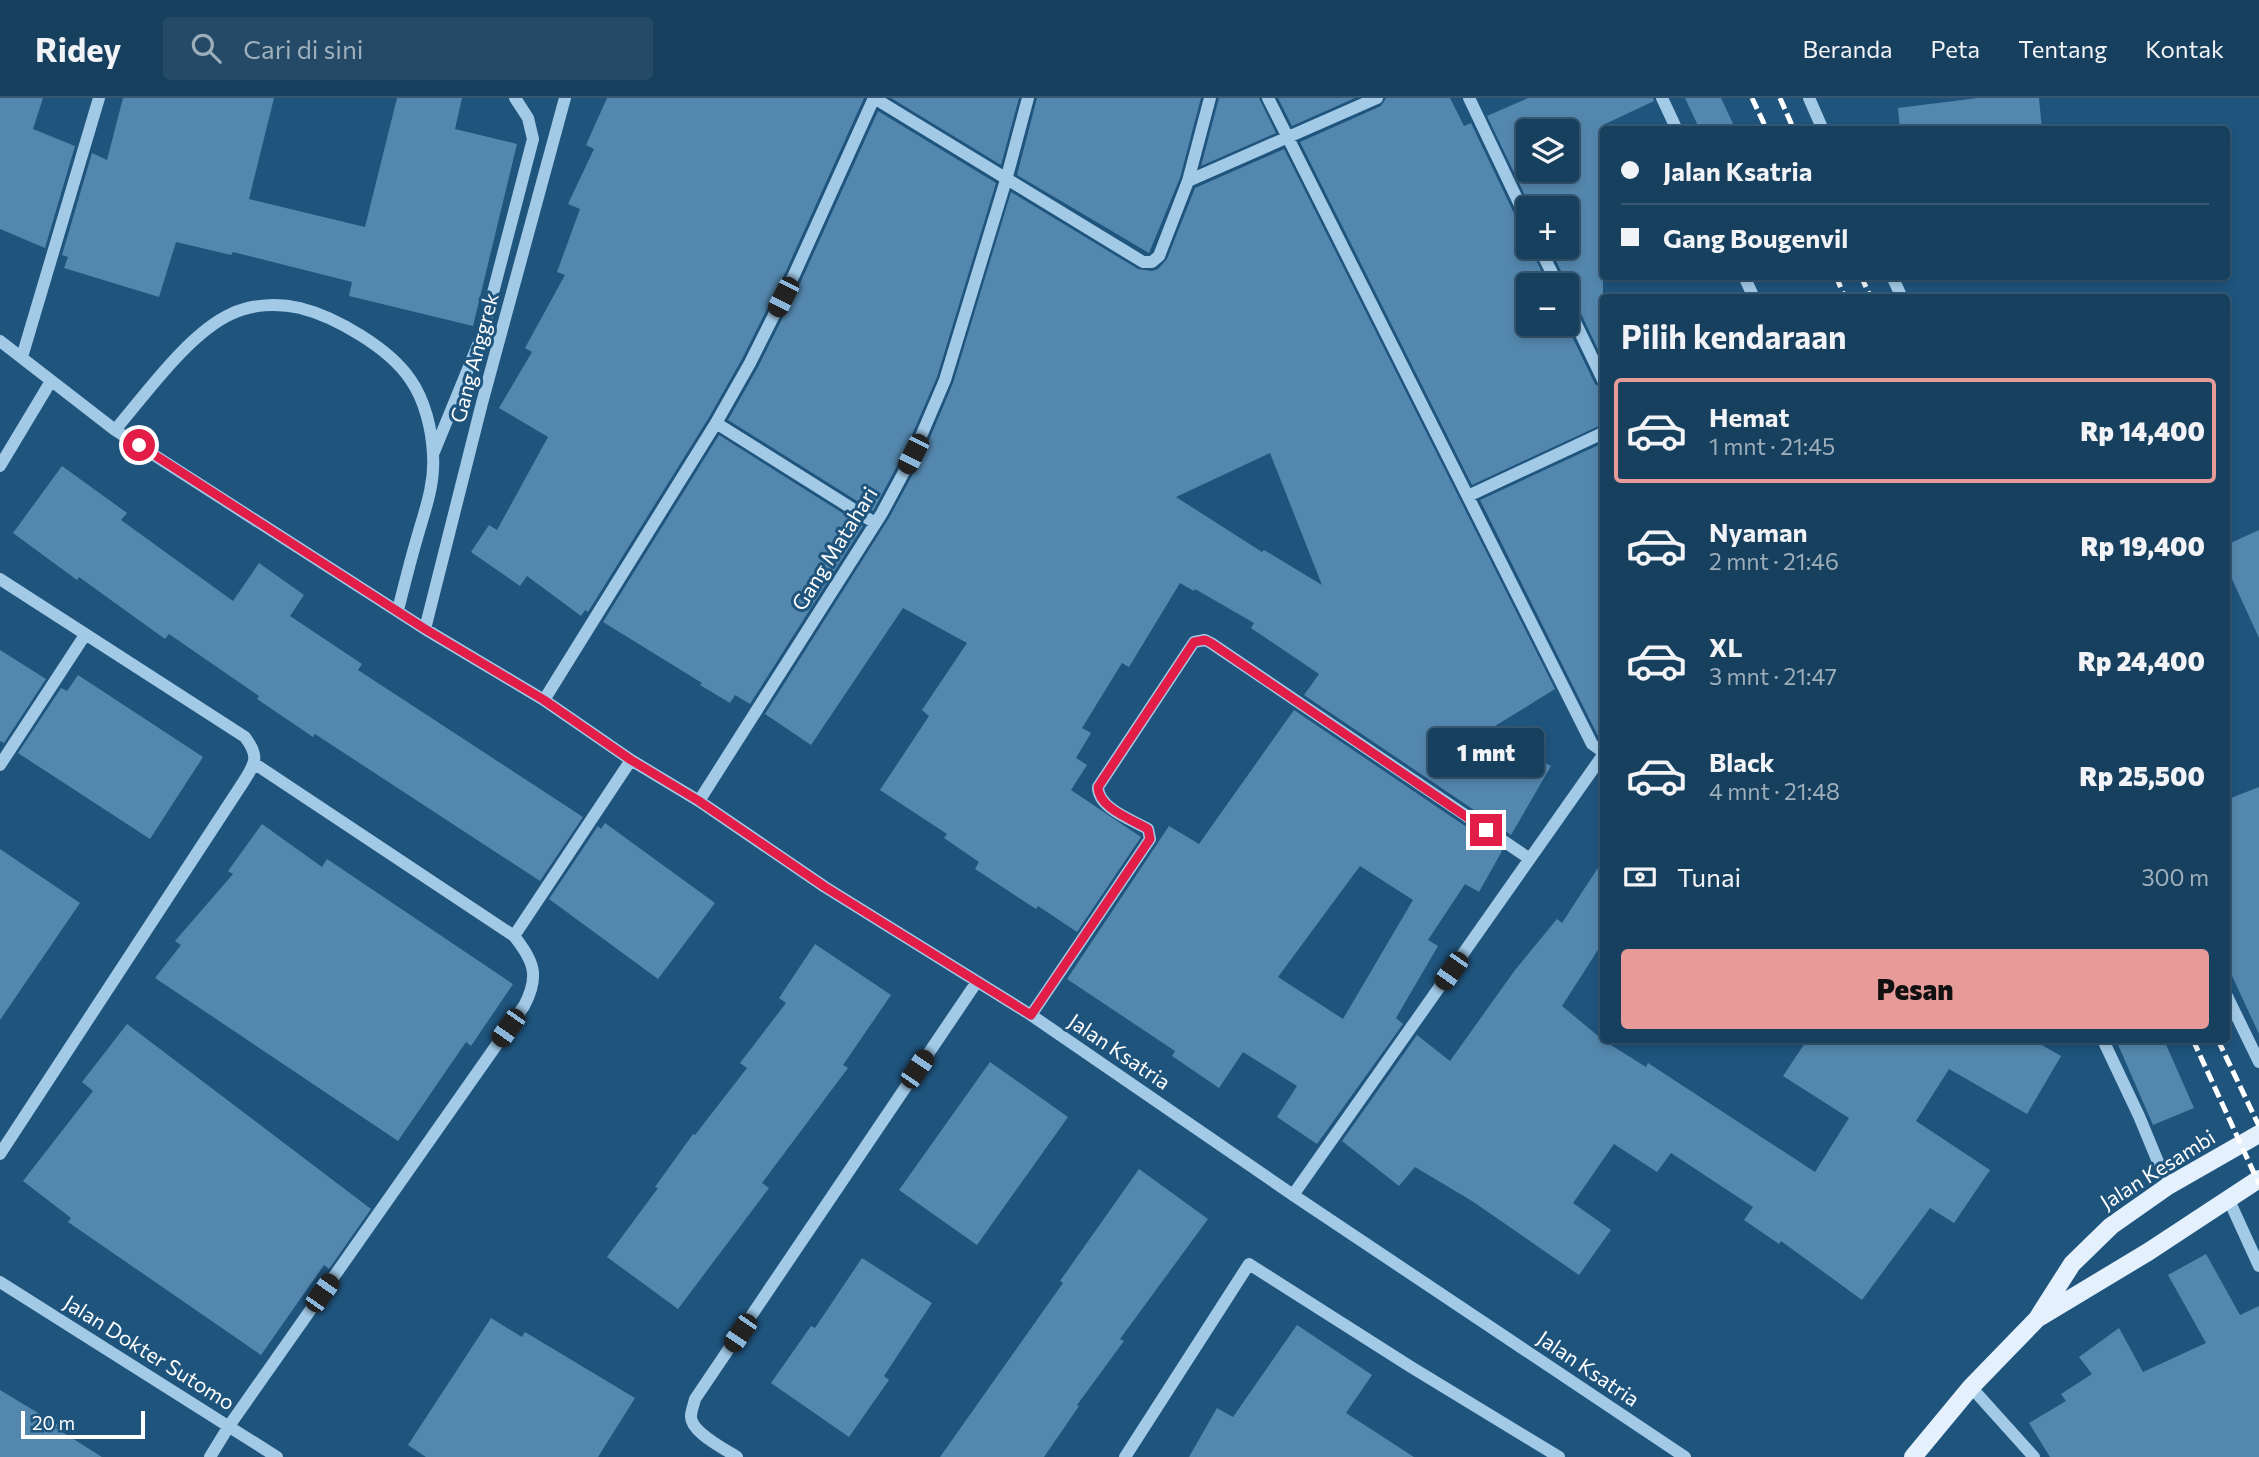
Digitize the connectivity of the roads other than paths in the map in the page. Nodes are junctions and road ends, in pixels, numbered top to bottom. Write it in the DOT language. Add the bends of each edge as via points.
graph roads {
  1 [pos="99,98"];
  2 [pos="515,98"];
  3 [pos="565,98"];
  4 [pos="1028,98"];
  5 [pos="1210,98"];
  6 [pos="1268,98"];
  7 [pos="1377,98"];
  8 [pos="1469,98"];
  9 [pos="1662,98"];
  10 [pos="1809,98"];
  11 [pos="1675,126"];
  12 [pos="1822,126"];
  13 [pos="1288,137"];
  14 [pos="1006,180"];
  15 [pos="1188,181"];
  16 [pos="1516,197"];
  17 [pos="1579,330"];
  18 [pos="0,341"];
  19 [pos="22,357"];
  20 [pos="1600,374"];
  21 [pos="51,381"];
  22 [pos="716,423"];
  23 [pos="116,430"];
  24 [pos="1600,434"];
  25 [pos="433,454"];
  26 [pos="0,466"];
  27 [pos="1468,496"];
  28 [pos="875,523"];
  29 [pos="0,579"];
  30 [pos="398,610"];
  31 [pos="425,629"];
  32 [pos="85,635"];
  33 [pos="544,700"];
  34 [pos="1600,751"];
  35 [pos="1600,758"];
  36 [pos="631,760"];
  37 [pos="255,764"];
  38 [pos="0,765"];
  39 [pos="699,801"];
  40 [pos="1530,859"];
  41 [pos="514,936"];
  42 [pos="976,983"];
  43 [pos="2230,1002"];
  44 [pos="1031,1015"];
  45 [pos="2104,1043"];
  46 [pos="2259,1062"];
  47 [pos="2259,1134"];
  48 [pos="0,1154"];
  49 [pos="2259,1179"];
  50 [pos="2168,1186"];
  51 [pos="1293,1195"];
  52 [pos="2228,1198"];
  53 [pos="2259,1266"];
  54 [pos="0,1282"];
  55 [pos="2037,1319"];
  56 [pos="1971,1387"];
  57 [pos="229,1426"];
  58 [pos="210,1457"];
  59 [pos="277,1457"];
  60 [pos="737,1457"];
  61 [pos="1125,1457"];
  62 [pos="1559,1457"];
  63 [pos="1685,1457"];
  64 [pos="1913,1457"];
  65 [pos="2034,1457"];
  1 -- 19 [label="street"];
  2 -- 25 [label="street" via="528,118 533,139 482,334"];
  3 -- 31 [label="street, Gang Anggrek"];
  4 -- 14 [label="street, Gang Matahari"];
  5 -- 15 [label="street"];
  6 -- 13 [label="street"];
  7 -- 13 [label="street"];
  8 -- 16 [label="street"];
  9 -- 11 [label="street"];
  10 -- 12 [label="street"];
  13 -- 15 [label="street"];
  13 -- 27 [label="street"];
  14 -- 15 [label="street" via="1143,262 1153,262 1159,256"];
  14 -- 22 [label="street" via="874,98 794,275"];
  14 -- 28 [label="street, Gang Matahari" via="945,380 913,454"];
  17 -- 20 [label="street"];
  18 -- 19 [label="street, Jalan Ksatria"];
  19 -- 21 [label="street, Jalan Ksatria"];
  21 -- 23 [label="street, Jalan Ksatria"];
  21 -- 26 [label="street"];
  22 -- 28 [label="street"];
  22 -- 33 [label="street"];
  23 -- 25 [label="street" via="209,327 231,314 277,305 336,322 400,365 422,403"];
  23 -- 30 [label="street, Jalan Ksatria"];
  24 -- 27 [label="street"];
  25 -- 30 [label="street" via="433,483"];
  27 -- 34 [label="street" via="1592,744"];
  28 -- 39 [label="street, Gang Matahari"];
  29 -- 32 [label="street"];
  30 -- 31 [label="street, Jalan Ksatria"];
  31 -- 33 [label="street, Jalan Ksatria"];
  32 -- 37 [label="street" via="245,737 255,753"];
  32 -- 38 [label="street"];
  33 -- 36 [label="street, Jalan Ksatria"];
  35 -- 40 [label="street"];
  36 -- 39 [label="street, Jalan Ksatria"];
  36 -- 41 [label="street"];
  37 -- 41 [label="street"];
  37 -- 48 [label="street"];
  39 -- 42 [label="street, Jalan Ksatria"];
  40 -- 44 [label="street" via="1211,643 1194,642 1098,787 1105,803 1148,829 1150,839"];
  40 -- 51 [label="street"];
  41 -- 57 [label="street" via="534,973 524,1006"];
  42 -- 44 [label="street, Jalan Ksatria"];
  42 -- 60 [label="street" via="695,1399 693,1426"];
  43 -- 46 [label="street"];
  44 -- 51 [label="street, Jalan Ksatria"];
  45 -- 50 [label="street"];
  47 -- 50 [label="main road, Jalan Kesambi"];
  49 -- 52 [label="main road, Jalan Kesambi"];
  50 -- 55 [label="main road, Jalan Kesambi" via="2111,1226 2072,1264"];
  51 -- 63 [label="street, Jalan Ksatria"];
  52 -- 53 [label="street"];
  52 -- 55 [label="main road, Jalan Kesambi"];
  54 -- 57 [label="street, Jalan Dokter Sutomo"];
  55 -- 56 [label="main road, Jalan Kesambi"];
  56 -- 64 [label="main road, Jalan Kesambi"];
  56 -- 65 [label="street"];
  57 -- 58 [label="street"];
  57 -- 59 [label="street, Jalan Dokter Sutomo"];
  61 -- 62 [label="street" via="1249,1264"];
}
